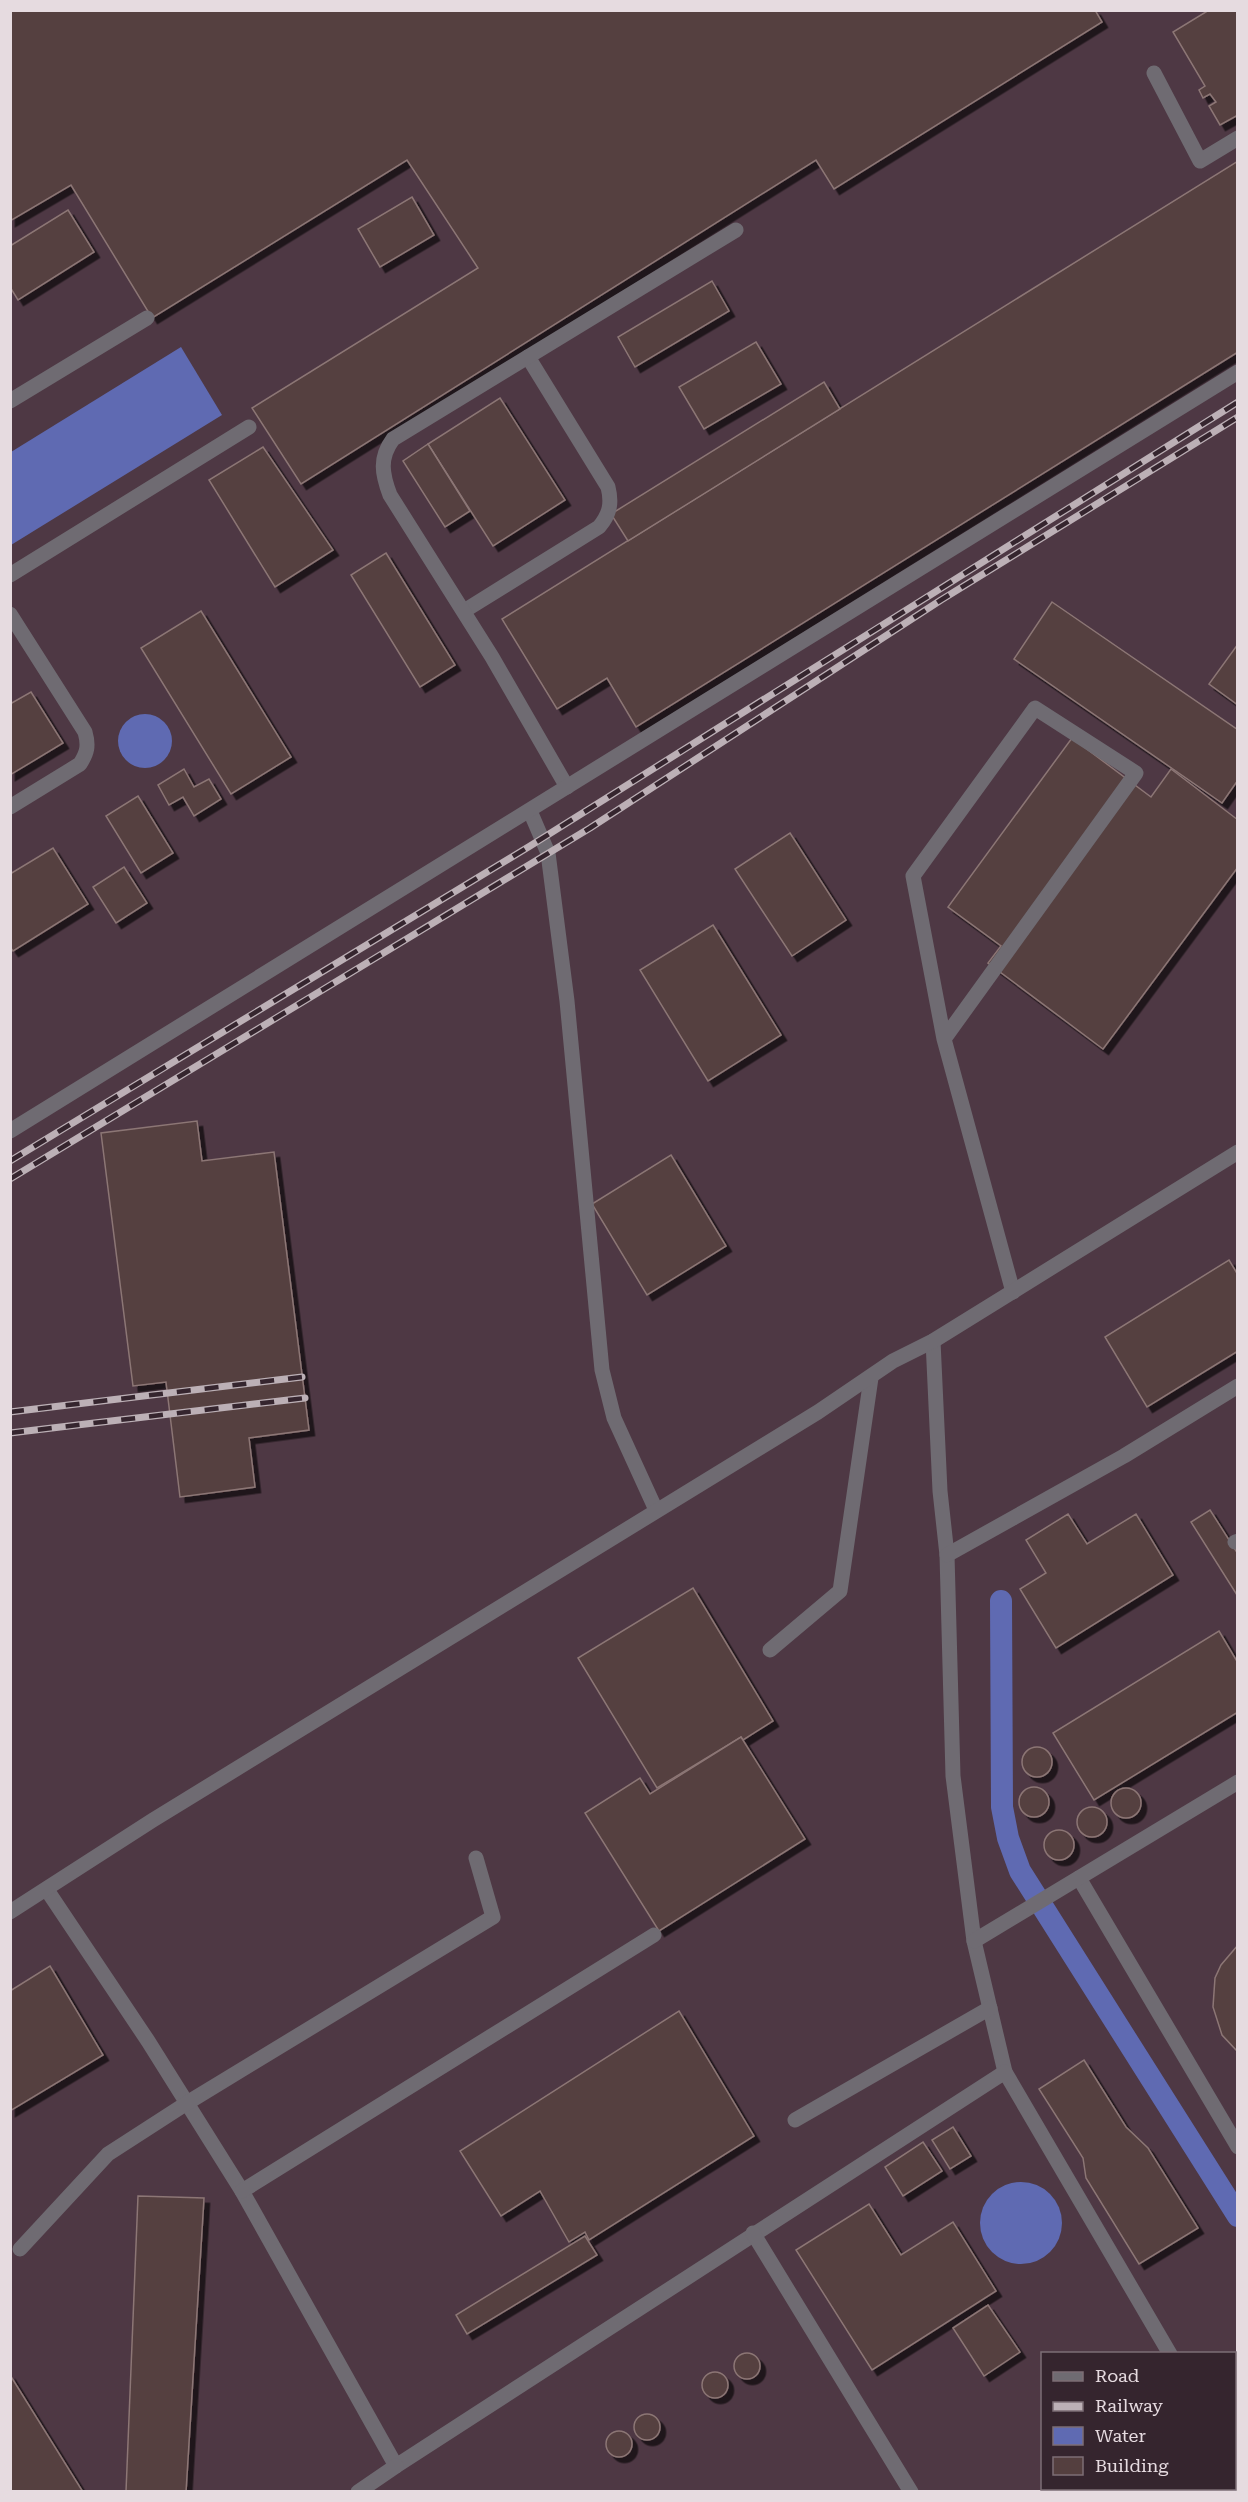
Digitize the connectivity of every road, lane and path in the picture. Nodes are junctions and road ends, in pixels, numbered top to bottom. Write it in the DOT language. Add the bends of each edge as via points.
graph roads {
  1 [pos="1154,73"];
  2 [pos="1238,138"];
  3 [pos="736,230"];
  4 [pos="147,318"];
  5 [pos="528,357"];
  6 [pos="1238,372"];
  7 [pos="10,401"];
  8 [pos="249,427"];
  9 [pos="10,575"];
  10 [pos="464,612"];
  11 [pos="10,614"];
  12 [pos="567,787"];
  13 [pos="10,807"];
  14 [pos="530,811"];
  15 [pos="944,1039"];
  16 [pos="10,1131"];
  17 [pos="1238,1152"];
  18 [pos="1013,1292"];
  19 [pos="933,1341"];
  20 [pos="871,1378"];
  21 [pos="1238,1386"];
  22 [pos="656,1510"];
  23 [pos="947,1555"];
  24 [pos="770,1650"];
  25 [pos="1238,1782"];
  26 [pos="476,1858"];
  27 [pos="1079,1878"];
  28 [pos="47,1890"];
  29 [pos="10,1912"];
  30 [pos="654,1935"];
  31 [pos="975,1941"];
  32 [pos="990,2008"];
  33 [pos="1005,2072"];
  34 [pos="187,2103"];
  35 [pos="795,2120"];
  36 [pos="1238,2147"];
  37 [pos="242,2191"];
  38 [pos="753,2233"];
  39 [pos="20,2249"];
  40 [pos="1169,2352"];
  41 [pos="396,2466"];
  42 [pos="357,2492"];
  43 [pos="911,2492"];
  1 -- 2 [label="lane" via="1200,160"];
  3 -- 5 [label="lane"];
  4 -- 7 [label="lane"];
  5 -- 10 [label="lane" via="608,487 610,509 599,526"];
  5 -- 10 [label="lane" via="393,439 385,450 382,465 390,495"];
  6 -- 12 [label="lane"];
  8 -- 9 [label="lane"];
  10 -- 12 [label="lane"];
  11 -- 13 [label="lane" via="86,732 88,744 80,764"];
  12 -- 14 [label="lane"];
  14 -- 16 [label="lane"];
  14 -- 22 [label="lane" via="549,853 602,1370 614,1418"];
  15 -- 15 [label="lane" via="913,876 1035,708 1136,773"];
  15 -- 18 [label="lane"];
  17 -- 18 [label="lane"];
  18 -- 19 [label="lane"];
  19 -- 20 [label="lane" via="893,1361"];
  19 -- 23 [label="lane"];
  20 -- 22 [label="lane"];
  20 -- 24 [label="lane" via="840,1591"];
  21 -- 23 [label="lane" via="1124,1456"];
  22 -- 28 [label="lane" via="153,1820"];
  23 -- 31 [label="lane" via="953,1776"];
  25 -- 27 [label="lane"];
  26 -- 34 [label="lane" via="493,1917"];
  27 -- 31 [label="lane"];
  27 -- 36 [label="lane"];
  28 -- 29 [label="lane"];
  28 -- 34 [label="lane"];
  30 -- 37 [label="lane"];
  31 -- 32 [label="lane"];
  32 -- 33 [label="lane"];
  32 -- 35 [label="lane"];
  33 -- 38 [label="lane"];
  33 -- 40 [label="lane"];
  34 -- 37 [label="lane"];
  34 -- 39 [label="lane" via="108,2154"];
  37 -- 41 [label="lane"];
  38 -- 41 [label="lane"];
  38 -- 43 [label="lane"];
  41 -- 42 [label="lane"];
}
